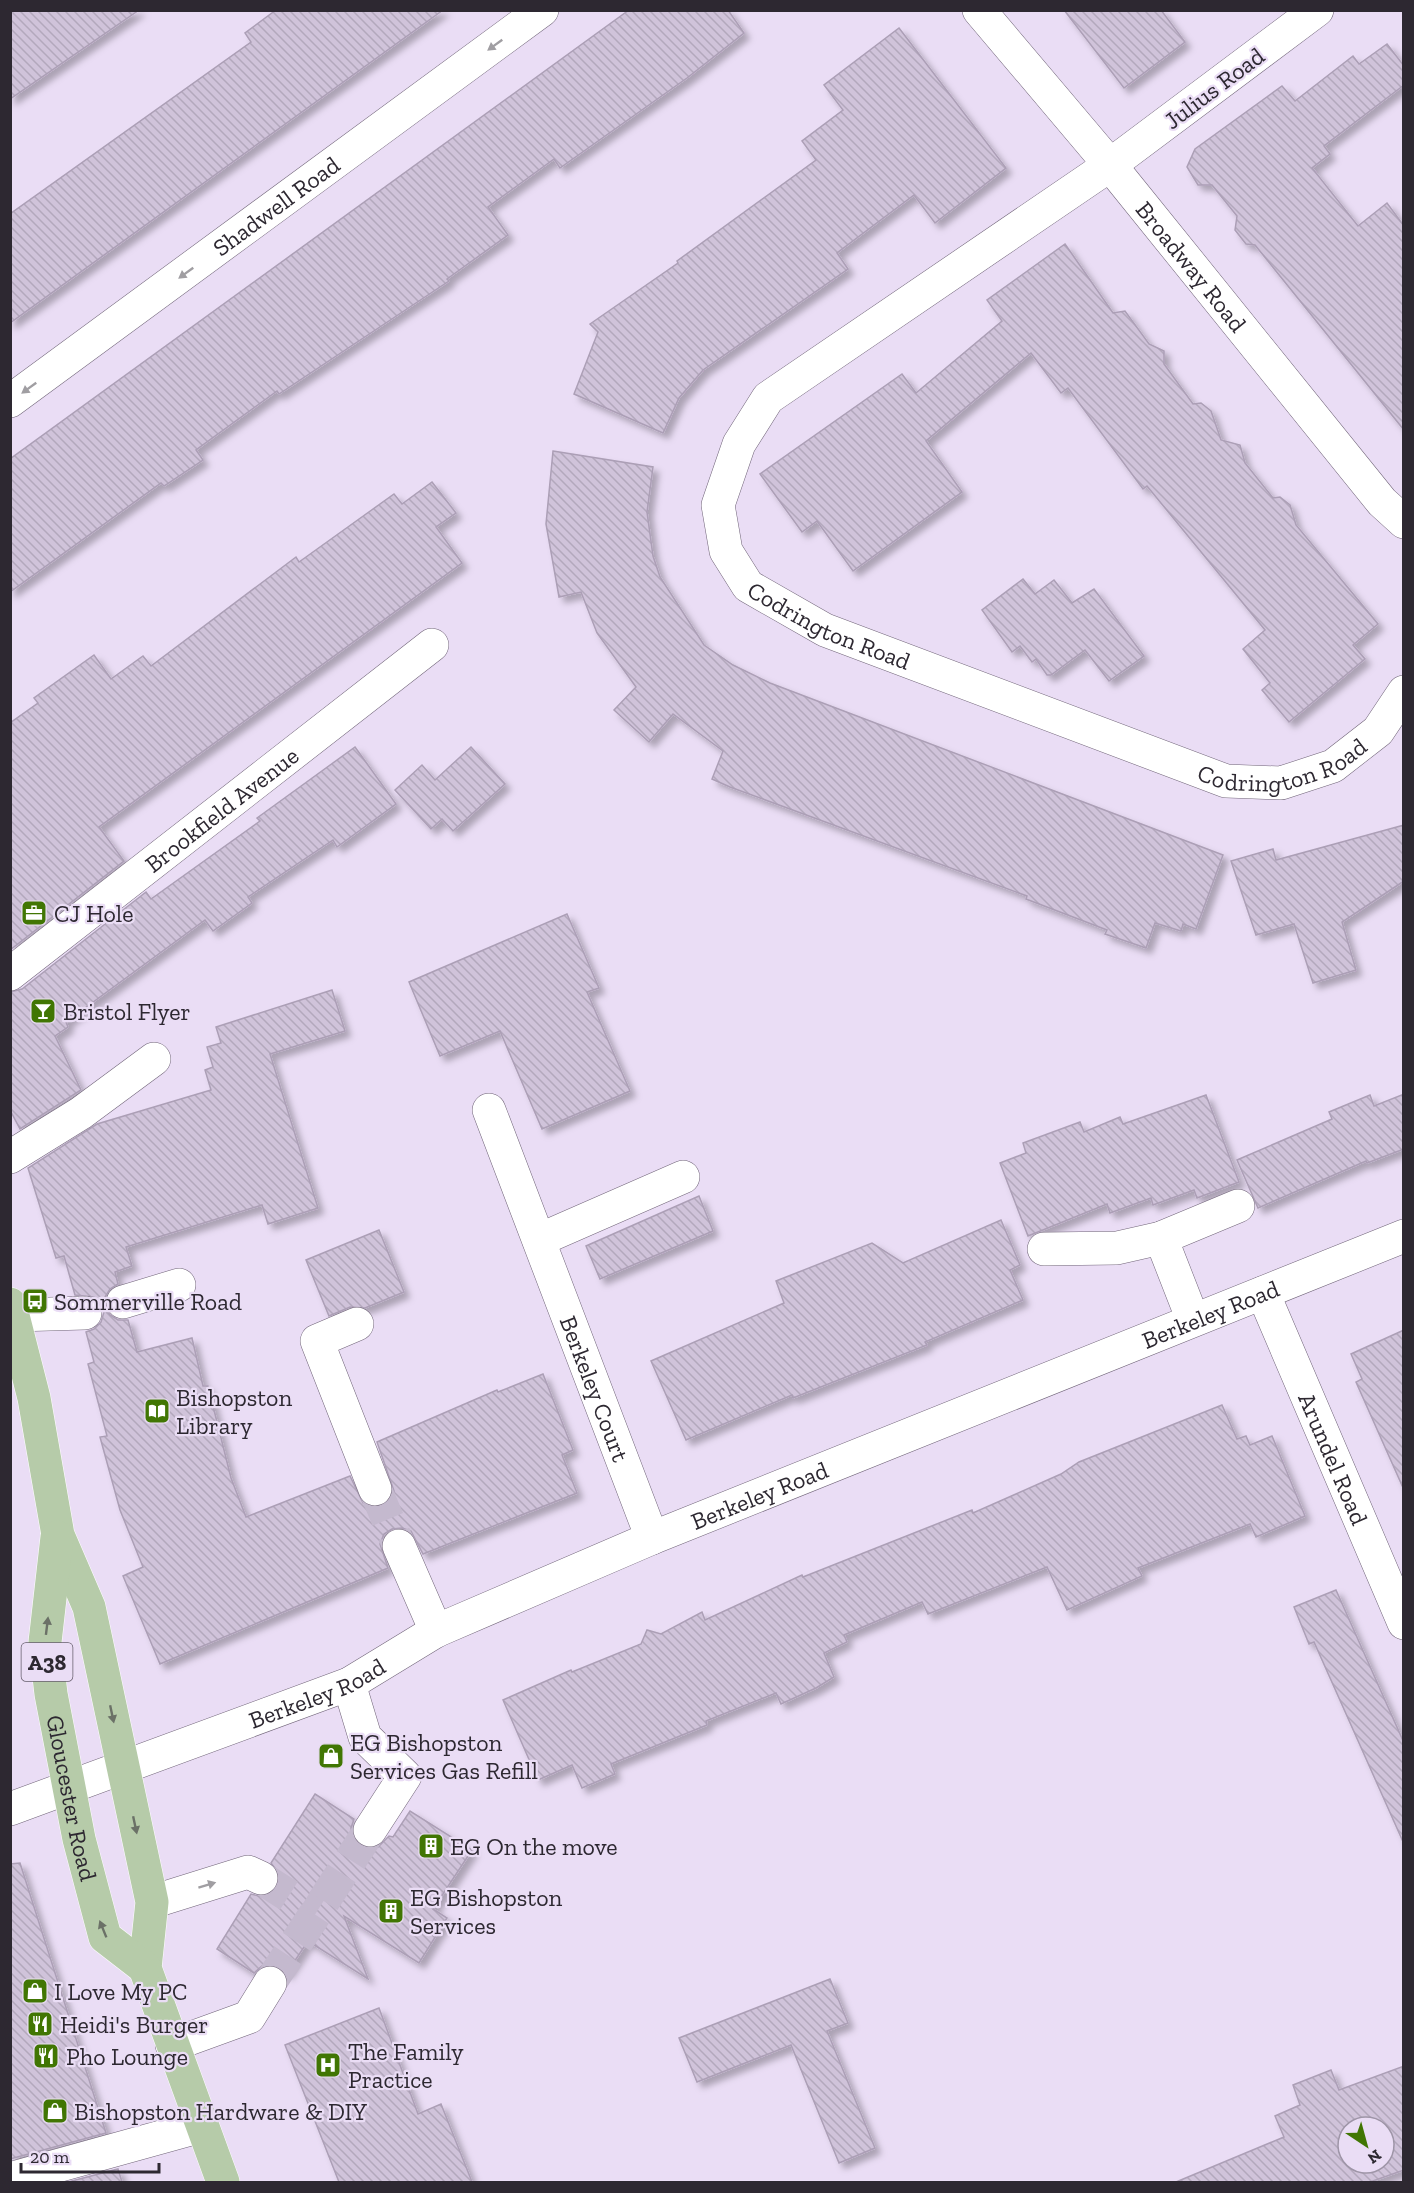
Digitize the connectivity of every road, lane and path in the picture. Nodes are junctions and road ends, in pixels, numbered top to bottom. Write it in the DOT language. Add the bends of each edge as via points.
graph roads {
  1 [pos="542,10"];
  2 [pos="979,10"];
  3 [pos="1317,10"];
  4 [pos="1110,165"];
  5 [pos="10,401"];
  6 [pos="1404,522"];
  7 [pos="432,645"];
  8 [pos="1404,692"];
  9 [pos="10,974"];
  10 [pos="154,1059"];
  11 [pos="489,1110"];
  12 [pos="10,1157"];
  13 [pos="683,1177"];
  14 [pos="1238,1206"];
  15 [pos="1404,1236"];
  16 [pos="1161,1238"];
  17 [pos="539,1240"];
  18 [pos="1044,1249"];
  19 [pos="179,1285"];
  20 [pos="1263,1293"];
  21 [pos="123,1302"];
  22 [pos="13,1310"];
  23 [pos="85,1313"];
  24 [pos="1193,1320"];
  25 [pos="357,1324"];
  26 [pos="375,1489"];
  27 [pos="57,1535"];
  28 [pos="652,1538"];
  29 [pos="399,1546"];
  30 [pos="1404,1623"];
  31 [pos="436,1631"];
  32 [pos="349,1684"];
  33 [pos="123,1768"];
  34 [pos="69,1787"];
  35 [pos="10,1809"];
  36 [pos="370,1830"];
  37 [pos="261,1878"];
  38 [pos="152,1902"];
  39 [pos="145,1968"];
  40 [pos="270,1983"];
  41 [pos="172,2045"];
  42 [pos="201,2126"];
  43 [pos="10,2179"];
  44 [pos="223,2182"];
  1 -- 5 [label="street, Shadwell Road, one-way"];
  2 -- 4 [label="street, Broadway Road"];
  3 -- 4 [label="street, Julius Road"];
  4 -- 6 [label="street, Broadway Road" via="1383,502"];
  4 -- 8 [label="street, Codrington Road" via="768,398 739,444 717,505 726,550 748,586 825,630 1226,781 1281,783 1333,766 1378,731"];
  7 -- 9 [label="street, Brookfield Avenue"];
  10 -- 12 [label="street" via="81,1113"];
  11 -- 17 [label="street, Berkeley Court"];
  13 -- 17 [label="street"];
  14 -- 16 [label="street"];
  15 -- 20 [label="street, Berkeley Road"];
  16 -- 18 [label="street" via="1117,1248"];
  16 -- 24 [label="street"];
  17 -- 28 [label="street, Berkeley Court"];
  19 -- 21 [label="street"];
  20 -- 24 [label="street, Berkeley Road"];
  20 -- 30 [label="street, Arundel Road"];
  22 -- 23 [label="street"];
  22 -- 27 [label="main road, Gloucester Road / A38" via="34,1398"];
  24 -- 28 [label="street, Berkeley Road"];
  25 -- 26 [label="street" via="317,1341"];
  27 -- 33 [label="main road, Gloucester Road / A38, one-way" via="89,1607"];
  34 -- 27 [label="main road, Gloucester Road / A38, one-way" via="45,1642"];
  28 -- 31 [label="street, Berkeley Road"];
  29 -- 31 [label="street"];
  31 -- 32 [label="street, Berkeley Road"];
  32 -- 33 [label="street, Berkeley Road"];
  32 -- 36 [label="street" via="365,1737 405,1776"];
  33 -- 34 [label="street"];
  33 -- 38 [label="main road, Gloucester Road / A38, one-way"];
  34 -- 35 [label="street"];
  39 -- 34 [label="main road, Gloucester Road / A38, one-way" via="105,1936"];
  38 -- 37 [label="street, one-way" via="248,1872"];
  38 -- 39 [label="main road, Gloucester Road / A38"];
  39 -- 41 [label="main road, Gloucester Road / A38"];
  40 -- 41 [label="street" via="249,2017"];
  41 -- 42 [label="main road, Gloucester Road / A38"];
  42 -- 43 [label="street"];
  42 -- 44 [label="main road, Gloucester Road / A38"];
}
